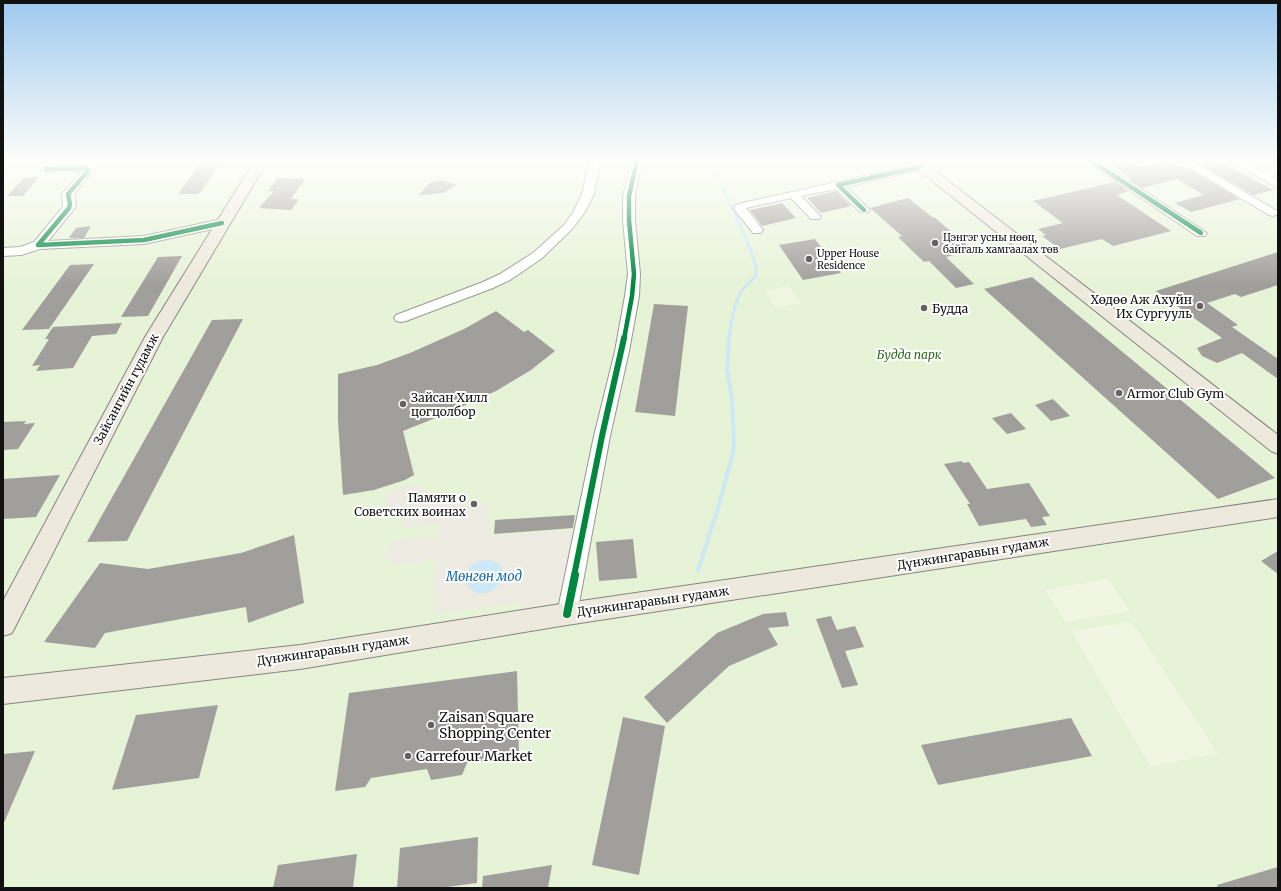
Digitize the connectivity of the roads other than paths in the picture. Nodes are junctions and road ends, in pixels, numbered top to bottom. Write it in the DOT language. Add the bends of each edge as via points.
graph roads {
  1 [pos="70,202"];
  2 [pos="236,202"];
  3 [pos="584,202"];
  4 [pos="629,202"];
  5 [pos="761,202"];
  6 [pos="800,202"];
  7 [pos="855,202"];
  8 [pos="964,202"];
  9 [pos="1153,202"];
  10 [pos="1253,202"];
  11 [pos="864,210"];
  12 [pos="1273,213"];
  13 [pos="815,217"];
  14 [pos="222,223"];
  15 [pos="756,230"];
  16 [pos="1201,233"];
  17 [pos="38,245"];
  18 [pos="3,252"];
  19 [pos="401,318"];
  20 [pos="1278,446"];
  21 [pos="1276,507"];
  22 [pos="568,614"];
  23 [pos="3,625"];
  24 [pos="3,691"];
  1 -- 17 [label="street" via="69,208"];
  2 -- 14 [label="main road, Зайсангийн гудамж"];
  3 -- 19 [label="street" via="568,227 537,256 505,277"];
  4 -- 22 [label="street" via="634,274 629,313"];
  5 -- 15 [label="street" via="739,208"];
  6 -- 13 [label="street"];
  7 -- 11 [label="street"];
  8 -- 20 [label="main road"];
  9 -- 16 [label="street"];
  10 -- 12 [label="street"];
  14 -- 17 [label="street" via="144,240"];
  14 -- 23 [label="main road, Зайсангийн гудамж" via="151,342"];
  17 -- 18 [label="street" via="21,251"];
  21 -- 22 [label="main road, Дүнжингаравын гудамж"];
  22 -- 24 [label="main road, Дүнжингаравын гудамж" via="300,657"];
}
